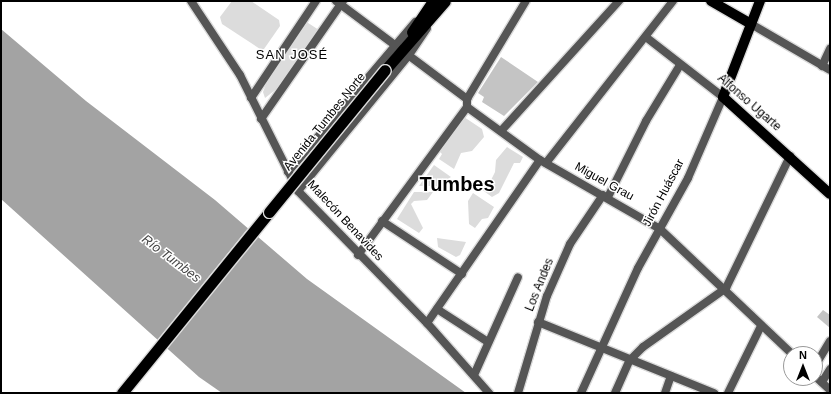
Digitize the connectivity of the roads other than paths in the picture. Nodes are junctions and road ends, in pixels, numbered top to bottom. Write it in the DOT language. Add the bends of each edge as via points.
graph roads {
  1 [pos="191,1"];
  2 [pos="316,1"];
  3 [pos="445,1"];
  4 [pos="526,1"];
  5 [pos="619,1"];
  6 [pos="673,1"];
  7 [pos="711,1"];
  8 [pos="760,1"];
  9 [pos="340,2"];
  10 [pos="432,9"];
  11 [pos="751,24"];
  12 [pos="646,38"];
  13 [pos="401,49"];
  14 [pos="830,49"];
  15 [pos="680,64"];
  16 [pos="822,66"];
  17 [pos="830,70"];
  18 [pos="723,97"];
  19 [pos="252,98"];
  20 [pos="467,103"];
  21 [pos="261,119"];
  22 [pos="501,131"];
  23 [pos="790,156"];
  24 [pos="543,161"];
  25 [pos="288,172"];
  26 [pos="298,191"];
  27 [pos="830,194"];
  28 [pos="605,196"];
  29 [pos="382,221"];
  30 [pos="660,229"];
  31 [pos="358,255"];
  32 [pos="462,274"];
  33 [pos="518,278"];
  34 [pos="726,288"];
  35 [pos="437,309"];
  36 [pos="538,322"];
  37 [pos="427,323"];
  38 [pos="761,326"];
  39 [pos="830,341"];
  40 [pos="488,342"];
  41 [pos="783,346"];
  42 [pos="601,349"];
  43 [pos="823,353"];
  44 [pos="630,360"];
  45 [pos="830,369"];
  46 [pos="474,375"];
  47 [pos="671,376"];
  48 [pos="823,380"];
  49 [pos="122,393"];
  50 [pos="489,393"];
  51 [pos="518,393"];
  52 [pos="581,393"];
  53 [pos="615,393"];
  54 [pos="665,393"];
  55 [pos="714,393"];
  56 [pos="728,393"];
  1 -- 19 [label="street, Malecón Benavides"];
  2 -- 19 [label="street"];
  3 -- 10 [label="highway, Avenida Tumbes Norte"];
  4 -- 20 [label="street"];
  5 -- 22 [label="street"];
  6 -- 12 [label="street"];
  7 -- 11 [label="main road"];
  8 -- 11 [label="main road, Jirón Huáscar"];
  9 -- 13 [label="street, Miguel Grau"];
  9 -- 21 [label="street"];
  10 -- 13 [label="highway, Avenida Tumbes Norte"];
  11 -- 16 [label="street"];
  11 -- 18 [label="main road, Jirón Huáscar"];
  12 -- 15 [label="street, Alfonso Ugarte"];
  12 -- 24 [label="street"];
  13 -- 20 [label="street, Miguel Grau"];
  13 -- 25 [label="street"];
  13 -- 26 [label="street"];
  13 -- 49 [label="highway, Avenida Tumbes Norte, bridge"];
  14 -- 16 [label="street"];
  15 -- 18 [label="street, Alfonso Ugarte"];
  15 -- 28 [label="street, Los Andes"];
  16 -- 17 [label="street"];
  18 -- 23 [label="main road, Alfonso Ugarte"];
  18 -- 30 [label="street, Jirón Huáscar" via="688,178"];
  19 -- 21 [label="street, Malecón Benavides"];
  20 -- 22 [label="street, Miguel Grau"];
  20 -- 29 [label="street"];
  21 -- 25 [label="street, Malecón Benavides"];
  22 -- 24 [label="street, Miguel Grau"];
  23 -- 27 [label="main road, Alfonso Ugarte"];
  23 -- 34 [label="street"];
  24 -- 28 [label="street, Miguel Grau"];
  24 -- 32 [label="street"];
  25 -- 26 [label="street, Malecón Benavides"];
  26 -- 31 [label="street, Malecón Benavides"];
  28 -- 30 [label="street, Miguel Grau"];
  28 -- 36 [label="street, Los Andes" via="570,244"];
  29 -- 31 [label="street"];
  29 -- 32 [label="street"];
  30 -- 34 [label="street, Miguel Grau"];
  30 -- 42 [label="street, Jirón Huáscar"];
  31 -- 37 [label="street, Malecón Benavides"];
  32 -- 35 [label="street"];
  33 -- 40 [label="street"];
  34 -- 38 [label="street, Miguel Grau"];
  34 -- 44 [label="street" via="654,337"];
  35 -- 37 [label="street"];
  35 -- 40 [label="street"];
  36 -- 42 [label="street"];
  36 -- 51 [label="street, Los Andes"];
  37 -- 46 [label="street, Malecón Benavides"];
  38 -- 41 [label="street, Miguel Grau"];
  38 -- 56 [label="street"];
  39 -- 43 [label="street"];
  40 -- 46 [label="street"];
  42 -- 44 [label="street"];
  42 -- 52 [label="street, Jirón Huáscar"];
  44 -- 47 [label="street"];
  44 -- 53 [label="street"];
  45 -- 48 [label="street"];
  46 -- 50 [label="street, Malecón Benavides"];
  47 -- 54 [label="street"];
  47 -- 55 [label="street"];
}
